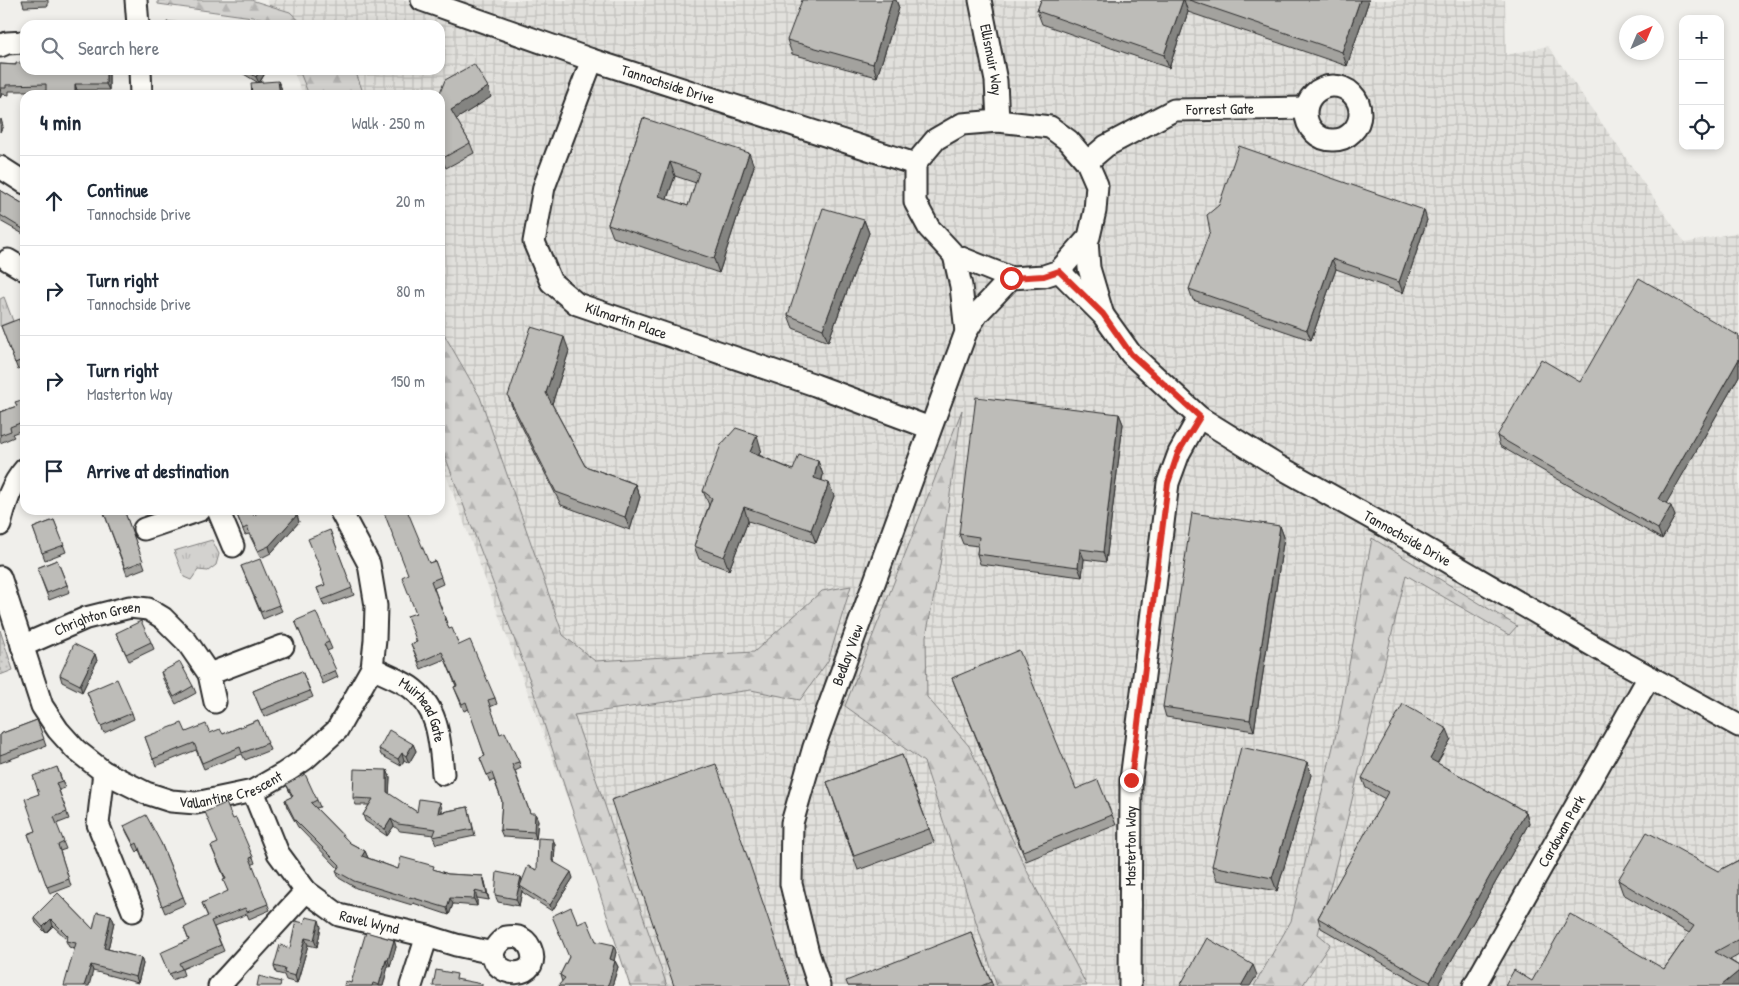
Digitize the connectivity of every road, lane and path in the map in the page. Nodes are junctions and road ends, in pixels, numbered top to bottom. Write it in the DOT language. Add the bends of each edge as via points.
graph roads {
  1 [pos="136,0"];
  2 [pos="422,0"];
  3 [pos="980,0"];
  4 [pos="138,20"];
  5 [pos="20,42"];
  6 [pos="0,46"];
  7 [pos="592,60"];
  8 [pos="140,75"];
  9 [pos="141,90"];
  10 [pos="1306,108"];
  11 [pos="998,120"];
  12 [pos="1087,162"];
  13 [pos="915,164"];
  14 [pos="0,167"];
  15 [pos="20,180"];
  16 [pos="1087,240"];
  17 [pos="954,255"];
  18 [pos="1059,271"];
  19 [pos="1011,278"];
  20 [pos="1103,314"];
  21 [pos="966,332"];
  22 [pos="1200,417"];
  23 [pos="930,428"];
  24 [pos="20,473"];
  25 [pos="6,485"];
  26 [pos="185,515"];
  27 [pos="220,515"];
  28 [pos="343,515"];
  29 [pos="0,525"];
  30 [pos="144,529"];
  31 [pos="233,546"];
  32 [pos="0,577"];
  33 [pos="22,646"];
  34 [pos="283,646"];
  35 [pos="372,668"];
  36 [pos="209,674"];
  37 [pos="1650,677"];
  38 [pos="215,702"];
  39 [pos="1739,726"];
  40 [pos="104,772"];
  41 [pos="443,774"];
  42 [pos="253,791"];
  43 [pos="306,891"];
  44 [pos="133,911"];
  45 [pos="427,936"];
  46 [pos="493,953"];
  47 [pos="219,986"];
  48 [pos="411,986"];
  49 [pos="819,986"];
  50 [pos="1130,986"];
  51 [pos="1474,986"];
  1 -- 4 [label="street"];
  2 -- 7 [label="street, Tannochside Drive"];
  3 -- 11 [label="street, Ellismuir Way" via="996,81"];
  5 -- 6 [label="street"];
  7 -- 13 [label="street, Tannochside Drive"];
  7 -- 23 [label="street, Kilmartin Place" via="544,187 534,242 551,282 577,304"];
  8 -- 9 [label="street"];
  10 -- 12 [label="street, Forrest Gate" via="1174,110 1106,146"];
  11 -- 12 [label="street, Tannochside Drive" via="1050,128 1069,141"];
  11 -- 13 [label="street, Tannochside Drive" via="962,124 936,139"];
  12 -- 16 [label="street, Tannochside Drive" via="1097,185 1095,212"];
  13 -- 17 [label="street" via="915,202 929,228"];
  14 -- 15 [label="street"];
  16 -- 18 [label="street, Tannochside Drive"];
  16 -- 20 [label="street, Tannochside Drive" via="1089,268"];
  17 -- 19 [label="street"];
  17 -- 21 [label="street, Bedlay View"];
  18 -- 19 [label="street" via="1044,276"];
  18 -- 20 [label="street, Tannochside Drive"];
  19 -- 21 [label="street, Bedlay View" via="977,314"];
  20 -- 22 [label="street, Tannochside Drive" via="1131,354"];
  21 -- 23 [label="street, Bedlay View"];
  22 -- 37 [label="street, Tannochside Drive" via="1278,466"];
  22 -- 50 [label="street, Masterton Way" via="1178,453 1168,483 1131,780"];
  23 -- 49 [label="street, Bedlay View" via="814,747 792,823 791,884"];
  24 -- 25 [label="street"];
  25 -- 29 [label="street"];
  26 -- 30 [label="street"];
  27 -- 31 [label="street"];
  28 -- 35 [label="street, Vallantine Crescent" via="368,564 376,606"];
  32 -- 33 [label="street, Vallantine Crescent"];
  33 -- 36 [label="street, Chrighton Green" via="86,618 130,607 148,609 163,618 187,642"];
  33 -- 40 [label="street, Vallantine Crescent" via="42,706 76,750"];
  34 -- 36 [label="street"];
  35 -- 41 [label="street, Muirhead Gate" via="410,687 428,704 438,730"];
  35 -- 42 [label="street, Vallantine Crescent" via="337,730 305,759"];
  36 -- 38 [label="street, Chrighton Green"];
  37 -- 39 [label="street, Tannochside Drive"];
  37 -- 51 [label="street, Cardowan Park"];
  40 -- 42 [label="street, Vallantine Crescent" via="146,793 171,801 196,803"];
  40 -- 44 [label="street" via="98,824"];
  42 -- 43 [label="street, Ravel Wynd" via="278,853"];
  43 -- 45 [label="street, Ravel Wynd" via="340,915"];
  43 -- 47 [label="street"];
  45 -- 46 [label="street, Ravel Wynd"];
  45 -- 48 [label="street"];
}
